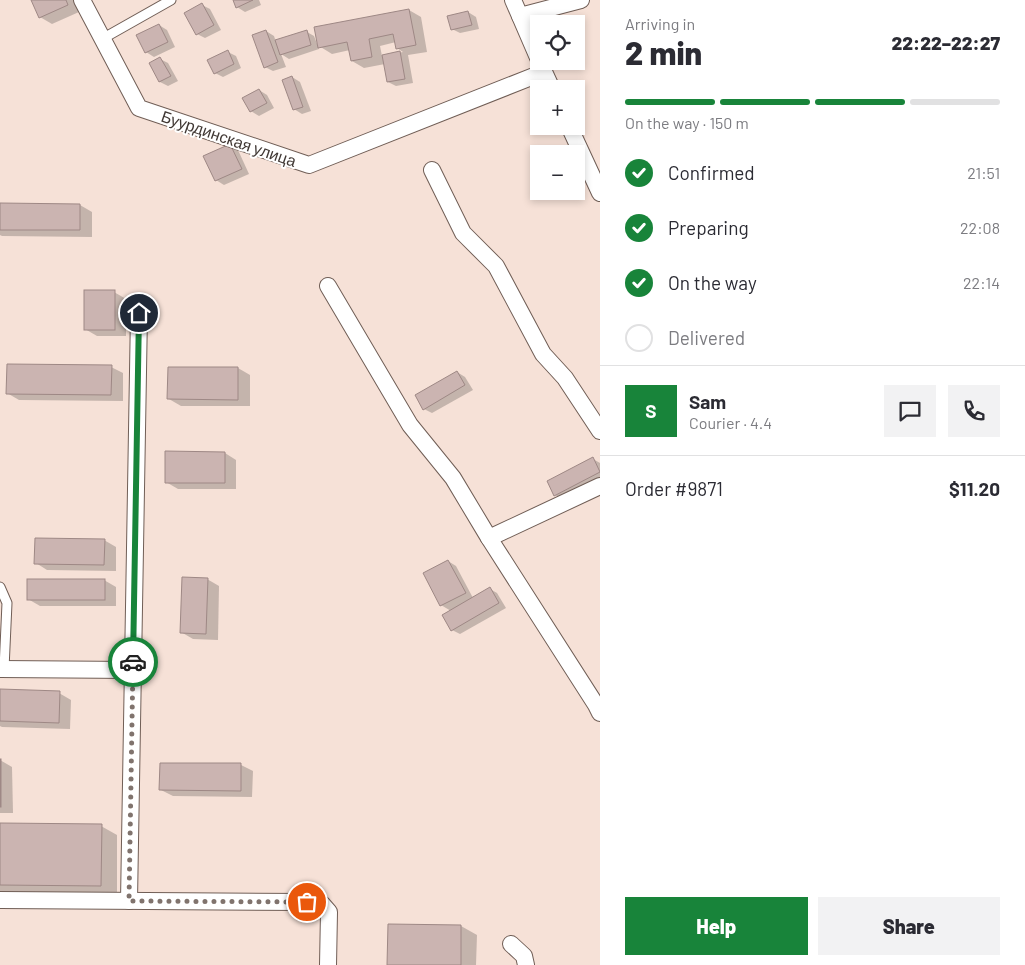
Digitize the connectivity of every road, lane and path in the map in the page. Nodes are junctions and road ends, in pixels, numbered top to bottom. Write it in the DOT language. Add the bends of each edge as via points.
graph roads {
  1 [pos="82,0"];
  2 [pos="171,0"];
  3 [pos="512,0"];
  4 [pos="581,0"];
  5 [pos="520,16"];
  6 [pos="102,39"];
  7 [pos="530,39"];
  8 [pos="530,69"];
  9 [pos="573,135"];
  10 [pos="432,170"];
  11 [pos="600,193"];
  12 [pos="328,286"];
  13 [pos="139,313"];
  14 [pos="600,431"];
  15 [pos="600,486"];
  16 [pos="489,538"];
  17 [pos="0,587"];
  18 [pos="2,669"];
  19 [pos="133,670"];
  20 [pos="600,713"];
  21 [pos="0,900"];
  22 [pos="129,901"];
  23 [pos="511,944"];
  24 [pos="328,965"];
  25 [pos="526,965"];
  1 -- 6 [label="street, Буурдинская улица"];
  2 -- 6 [label="lane"];
  3 -- 5 [label="street"];
  4 -- 5 [label="street"];
  5 -- 7 [label="street"];
  6 -- 8 [label="street, Буурдинская улица" via="139,108 309,165"];
  9 -- 11 [label="street"];
  10 -- 14 [label="street" via="463,232 496,266 543,354 565,378"];
  12 -- 16 [label="street" via="410,425 453,478"];
  13 -- 19 [label="street"];
  15 -- 16 [label="street"];
  16 -- 20 [label="street"];
  17 -- 18 [label="lane" via="7,603"];
  18 -- 19 [label="street"];
  19 -- 22 [label="street"];
  21 -- 22 [label="street"];
  22 -- 24 [label="street" via="322,904 330,912"];
  23 -- 25 [label="street" via="524,956"];
}
